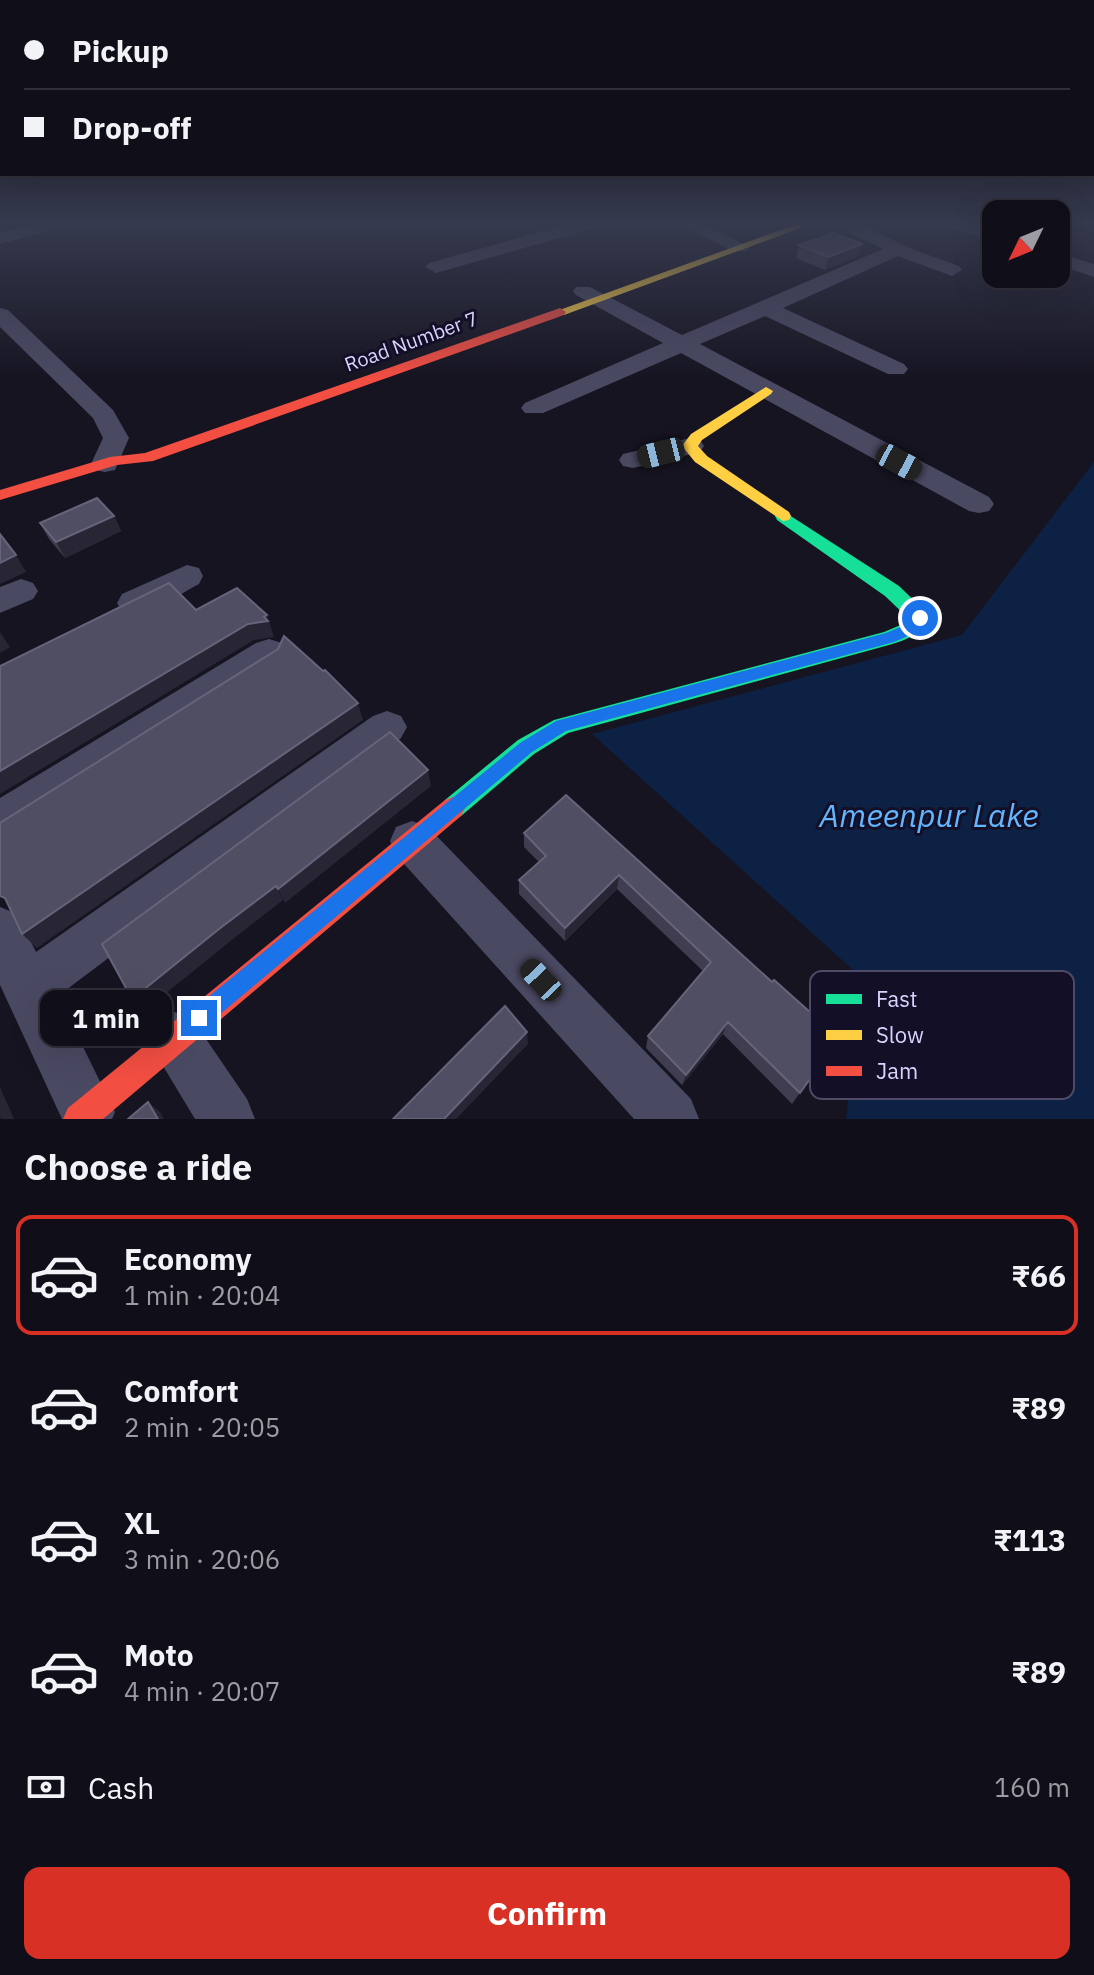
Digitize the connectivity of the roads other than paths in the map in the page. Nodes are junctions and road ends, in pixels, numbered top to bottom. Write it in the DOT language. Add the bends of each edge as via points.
graph roads {
  1 [pos="644,275"];
  2 [pos="842,275"];
  3 [pos="590,294"];
  4 [pos="768,309"];
  5 [pos="0,315"];
  6 [pos="683,346"];
  7 [pos="896,369"];
  8 [pos="766,391"];
  9 [pos="534,408"];
  10 [pos="690,446"];
  11 [pos="633,460"];
  12 [pos="110,462"];
  13 [pos="0,495"];
  14 [pos="979,504"];
  15 [pos="187,576"];
  16 [pos="107,617"];
  17 [pos="269,653"];
  18 [pos="387,727"];
  19 [pos="0,821"];
  20 [pos="412,841"];
  21 [pos="0,931"];
  22 [pos="27,989"];
  23 [pos="175,1038"];
  24 [pos="83,1116"];
  25 [pos="227,1119"];
  26 [pos="671,1119"];
  1 -- 3 [label="street, Road Number 7"];
  2 -- 4 [label="street"];
  3 -- 6 [label="street"];
  3 -- 12 [label="street, Road Number 7" via="147,458"];
  4 -- 6 [label="street"];
  4 -- 7 [label="street"];
  5 -- 12 [label="street" via="104,415 116,438"];
  6 -- 8 [label="street"];
  6 -- 9 [label="street"];
  8 -- 10 [label="street"];
  8 -- 14 [label="street"];
  10 -- 11 [label="street"];
  10 -- 20 [label="street" via="701,459 892,591 920,618 889,638 562,726 526,747"];
  12 -- 13 [label="street, Road Number 7"];
  15 -- 16 [label="street"];
  17 -- 19 [label="street"];
  18 -- 22 [label="street"];
  20 -- 23 [label="street"];
  20 -- 26 [label="street"];
  21 -- 22 [label="street"];
  22 -- 24 [label="street"];
  23 -- 24 [label="street"];
  23 -- 25 [label="street"];
}
